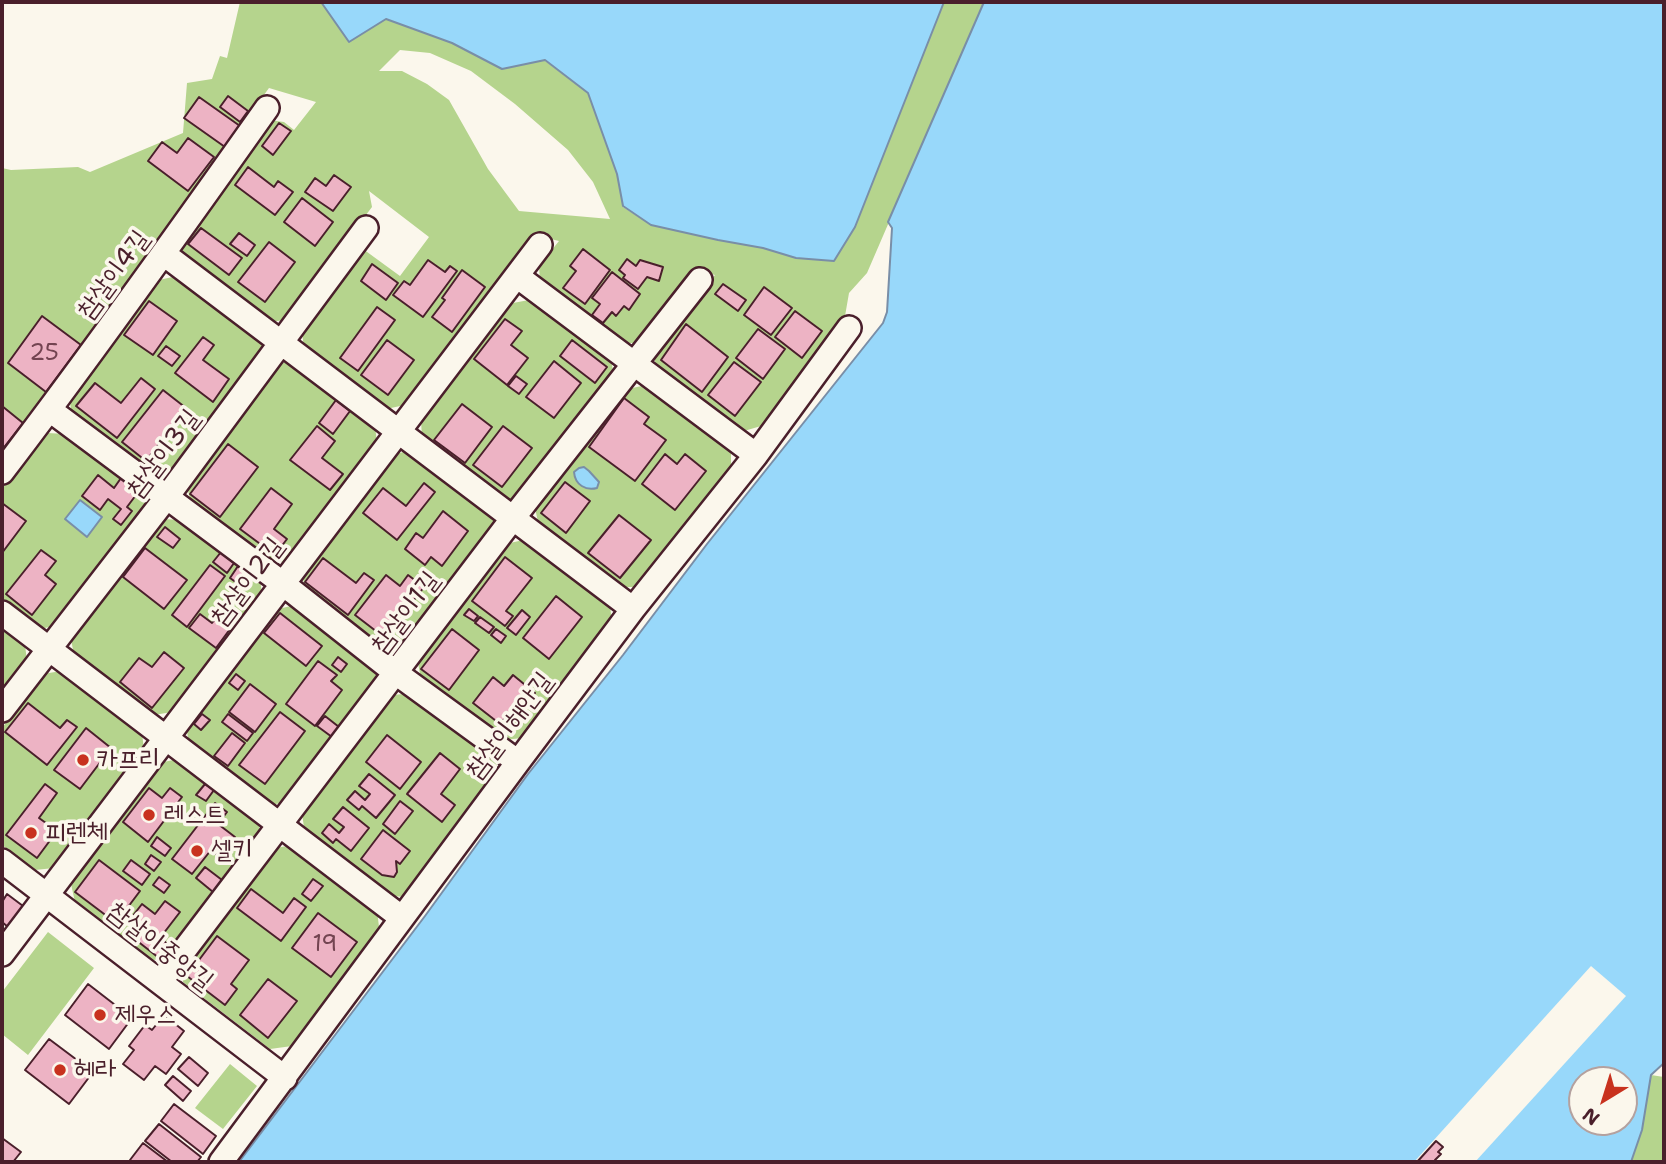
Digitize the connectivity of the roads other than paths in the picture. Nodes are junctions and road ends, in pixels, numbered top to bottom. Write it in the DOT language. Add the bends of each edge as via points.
graph roads {
  1 [pos="267,108"];
  2 [pos="366,228"];
  3 [pos="540,245"];
  4 [pos="164,254"];
  5 [pos="517,276"];
  6 [pos="700,280"];
  7 [pos="849,328"];
  8 [pos="282,342"];
  9 [pos="634,363"];
  10 [pos="50,410"];
  11 [pos="398,431"];
  12 [pos="756,455"];
  13 [pos="2,472"];
  14 [pos="166,498"];
  15 [pos="513,518"];
  16 [pos="282,583"];
  17 [pos="633,610"];
  18 [pos="2,613"];
  19 [pos="49,649"];
  20 [pos="396,673"];
  21 [pos="2,710"];
  22 [pos="165,737"];
  23 [pos="518,762"];
  24 [pos="281,826"];
  25 [pos="2,861"];
  26 [pos="46,895"];
  27 [pos="402,918"];
  28 [pos="2,954"];
  29 [pos="160,982"];
  30 [pos="285,1078"];
  31 [pos="221,1162"];
  1 -- 4 [label="street, 참살이4길"];
  2 -- 8 [label="street, 참살이3길"];
  3 -- 5 [label="street, 참살이2길"];
  4 -- 8 [label="street"];
  4 -- 10 [label="street, 참살이4길"];
  5 -- 9 [label="street"];
  5 -- 11 [label="street, 참살이2길"];
  6 -- 9 [label="street, 참살이1길"];
  7 -- 12 [label="street, 참살이해안길"];
  8 -- 11 [label="street"];
  8 -- 14 [label="street, 참살이3길"];
  9 -- 12 [label="street"];
  9 -- 15 [label="street, 참살이1길"];
  10 -- 13 [label="street, 참살이4길"];
  10 -- 14 [label="street"];
  11 -- 15 [label="street"];
  11 -- 16 [label="street, 참살이2길"];
  12 -- 17 [label="street, 참살이해안길"];
  14 -- 16 [label="street"];
  14 -- 19 [label="street, 참살이3길"];
  15 -- 17 [label="street"];
  15 -- 20 [label="street, 참살이1길"];
  16 -- 20 [label="street"];
  16 -- 22 [label="street, 참살이2길"];
  17 -- 23 [label="street, 참살이해안길"];
  18 -- 19 [label="street"];
  19 -- 21 [label="street, 참살이3길"];
  19 -- 22 [label="street"];
  20 -- 23 [label="street"];
  20 -- 24 [label="street, 참살이1길"];
  22 -- 24 [label="street"];
  22 -- 26 [label="street, 참살이2길"];
  23 -- 27 [label="street, 참살이해안길"];
  24 -- 27 [label="street"];
  24 -- 29 [label="street, 참살이1길"];
  25 -- 26 [label="street, 참살이중앙길"];
  26 -- 28 [label="street, 참살이2길"];
  26 -- 29 [label="street, 참살이중앙길"];
  27 -- 30 [label="street, 참살이해안길"];
  29 -- 30 [label="street, 참살이중앙길"];
  30 -- 31 [label="street, 참살이해안길"];
}
